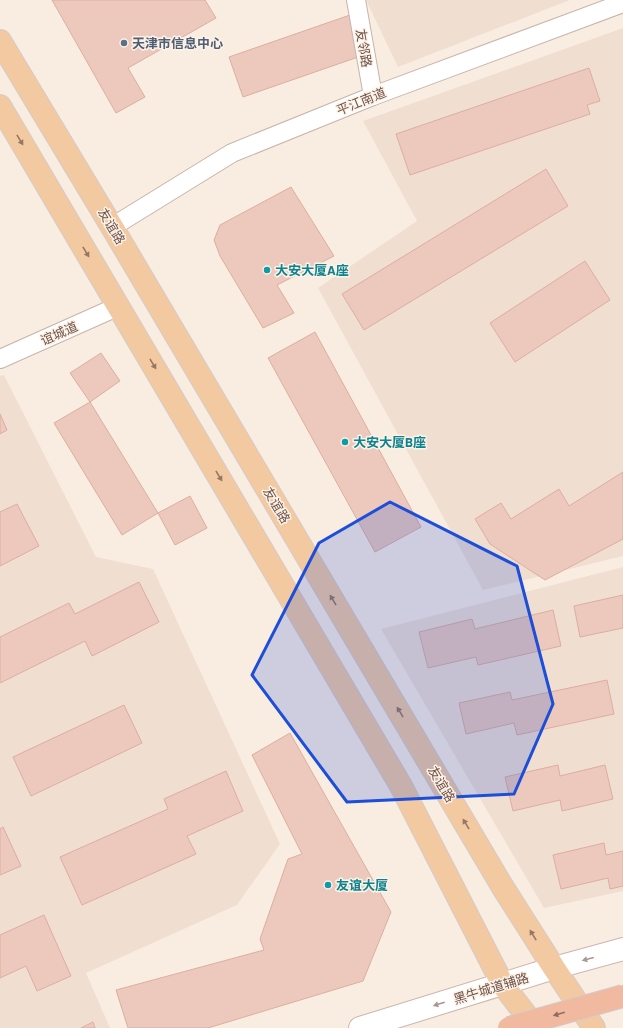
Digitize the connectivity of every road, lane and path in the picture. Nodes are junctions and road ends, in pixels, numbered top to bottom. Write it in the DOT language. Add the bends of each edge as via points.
graph roads {
  1 [pos="356,0"];
  2 [pos="623,3"];
  3 [pos="0,41"];
  4 [pos="373,96"];
  5 [pos="0,106"];
  6 [pos="112,227"];
  7 [pos="119,306"];
  8 [pos="0,359"];
  9 [pos="623,949"];
  10 [pos="554,968"];
  11 [pos="503,985"];
  12 [pos="623,996"];
  13 [pos="360,1028"];
  14 [pos="509,1028"];
  15 [pos="536,1028"];
  16 [pos="594,1028"];
  1 -- 4 [label="street, 友邻路"];
  2 -- 4 [label="street, 平江南道"];
  3 -- 6 [label="main road, 友谊路"];
  4 -- 6 [label="street, 平江南道" via="232,153"];
  5 -- 7 [label="main road, one-way"];
  10 -- 6 [label="main road, 友谊路, one-way" via="502,886"];
  7 -- 8 [label="street, 谊城道"];
  7 -- 11 [label="main road, one-way" via="401,786"];
  9 -- 10 [label="main road, 黑牛城道辅路, one-way"];
  10 -- 11 [label="main road, 黑牛城道辅路"];
  10 -- 16 [label="main road, 友谊路"];
  11 -- 13 [label="main road, 黑牛城道辅路, one-way"];
  11 -- 15 [label="main road"];
  12 -- 14 [label="highway, one-way, bridge"];
}
